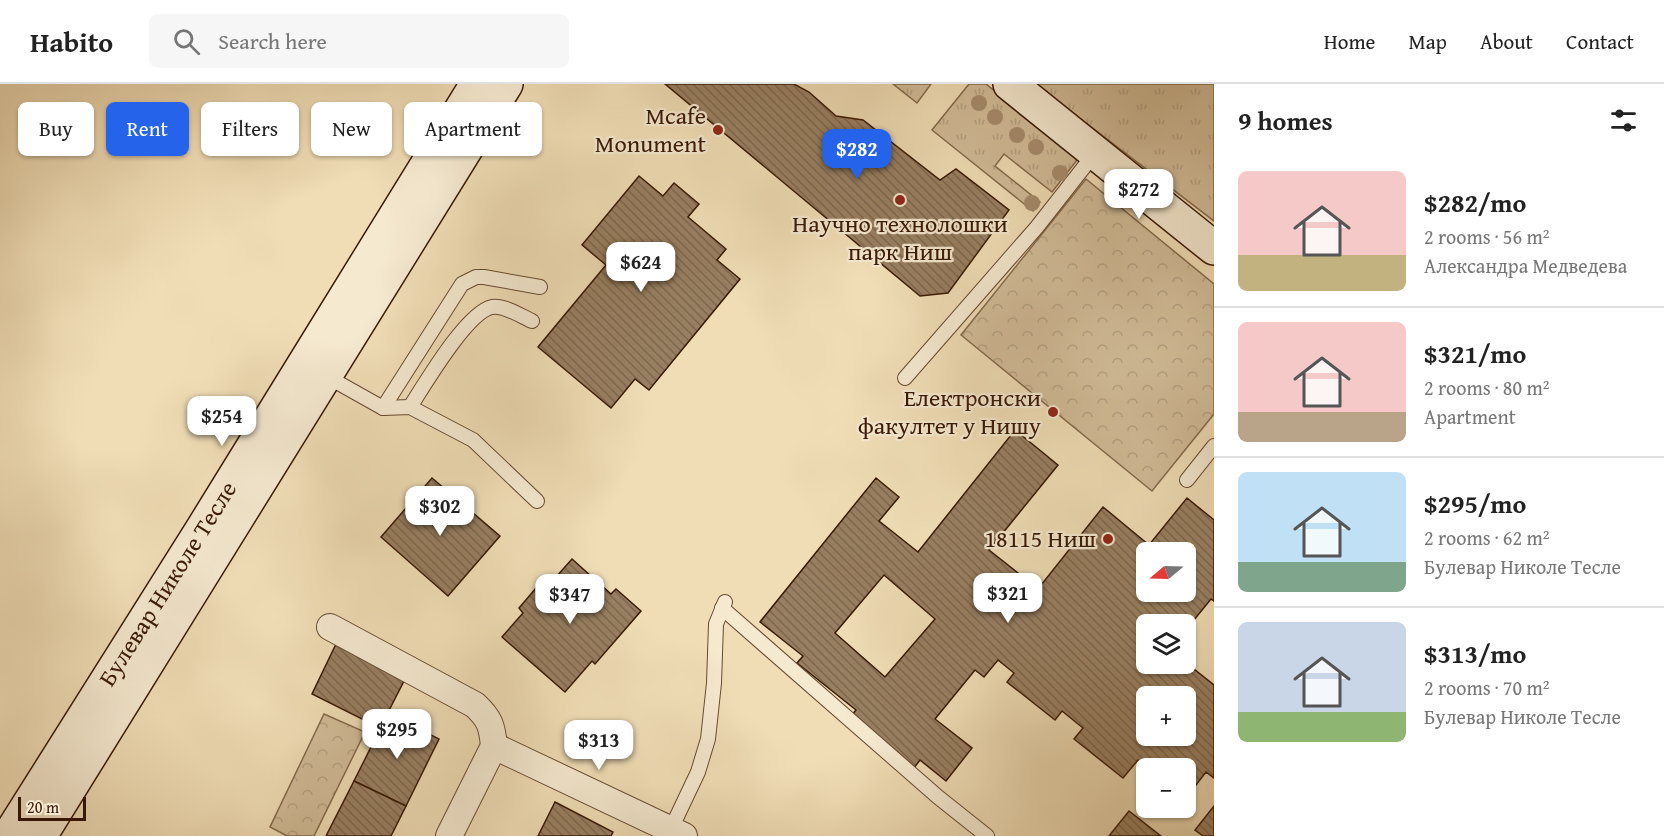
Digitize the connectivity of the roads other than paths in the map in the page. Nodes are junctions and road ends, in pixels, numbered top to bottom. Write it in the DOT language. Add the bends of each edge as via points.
graph roads {
  1 [pos="477,84"];
  2 [pos="506,84"];
  3 [pos="1010,84"];
  4 [pos="1096,153"];
  5 [pos="1214,248"];
  6 [pos="540,287"];
  7 [pos="531,321"];
  8 [pos="326,376"];
  9 [pos="905,378"];
  10 [pos="410,407"];
  11 [pos="383,408"];
  12 [pos="1214,446"];
  13 [pos="1187,480"];
  14 [pos="537,501"];
  15 [pos="330,627"];
  16 [pos="494,746"];
  17 [pos="674,834"];
  18 [pos="9,836"];
  19 [pos="40,836"];
  20 [pos="448,836"];
  21 [pos="987,836"];
  1 -- 18 [label="main road, Булевар Николе Тесле"];
  2 -- 8 [label="main road, Булевар Николе Тесле"];
  3 -- 4 [label="main road"];
  4 -- 5 [label="main road"];
  4 -- 9 [label="lane"];
  6 -- 11 [label="lane" via="476,277 462,284"];
  7 -- 10 [label="lane" via="494,307 477,314"];
  8 -- 11 [label="lane"];
  8 -- 19 [label="main road, Булевар Николе Тесле"];
  10 -- 11 [label="lane"];
  10 -- 14 [label="lane" via="473,440"];
  12 -- 13 [label="lane"];
  15 -- 16 [label="street" via="475,705 488,717"];
  16 -- 17 [label="street"];
  16 -- 20 [label="street"];
  17 -- 21 [label="lane" via="708,739 716,624 724,604 938,797"];
}
